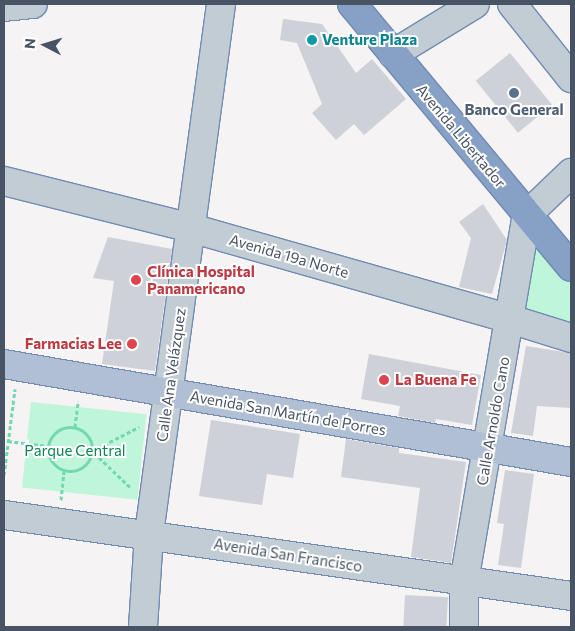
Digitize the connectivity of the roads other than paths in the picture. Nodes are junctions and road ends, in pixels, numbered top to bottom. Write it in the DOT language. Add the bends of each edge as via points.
graph roads {
  1 [pos="33,4"];
  2 [pos="221,4"];
  3 [pos="352,4"];
  4 [pos="475,4"];
  5 [pos="512,4"];
  6 [pos="4,7"];
  7 [pos="394,54"];
  8 [pos="571,78"];
  9 [pos="571,173"];
  10 [pos="4,181"];
  11 [pos="527,215"];
  12 [pos="191,228"];
  13 [pos="571,267"];
  14 [pos="510,319"];
  15 [pos="571,338"];
  16 [pos="11,365"];
  17 [pos="168,393"];
  18 [pos="488,447"];
  19 [pos="571,462"];
  20 [pos="4,515"];
  21 [pos="149,534"];
  22 [pos="464,582"];
  23 [pos="571,596"];
  24 [pos="143,627"];
  25 [pos="464,627"];
  1 -- 6 [label="street"];
  2 -- 12 [label="street, Calle Ana Velázquez"];
  3 -- 7 [label="highway, Avenida Libertador"];
  4 -- 7 [label="street"];
  5 -- 8 [label="street"];
  7 -- 11 [label="highway, Avenida Libertador"];
  9 -- 11 [label="street"];
  10 -- 12 [label="street, Avenida 19a Norte"];
  11 -- 13 [label="highway, Avenida Libertador"];
  11 -- 14 [label="street, Calle Arnoldo Cano"];
  12 -- 14 [label="street, Avenida 19a Norte"];
  12 -- 17 [label="street, Calle Ana Velázquez"];
  14 -- 15 [label="street, Avenida 19a Norte"];
  14 -- 18 [label="street, Calle Arnoldo Cano"];
  16 -- 17 [label="main road, Avenida San Martín de Porres"];
  17 -- 18 [label="main road, Avenida San Martín de Porres"];
  17 -- 21 [label="street, Calle Ana Velázquez"];
  18 -- 19 [label="main road, Avenida San Martín de Porres"];
  18 -- 22 [label="street, Calle Arnoldo Cano"];
  20 -- 21 [label="street, Avenida San Francisco"];
  21 -- 22 [label="street, Avenida San Francisco"];
  21 -- 24 [label="street, Calle Ana Velázquez"];
  22 -- 23 [label="street, Avenida San Francisco"];
  22 -- 25 [label="street, Calle Arnoldo Cano"];
}
